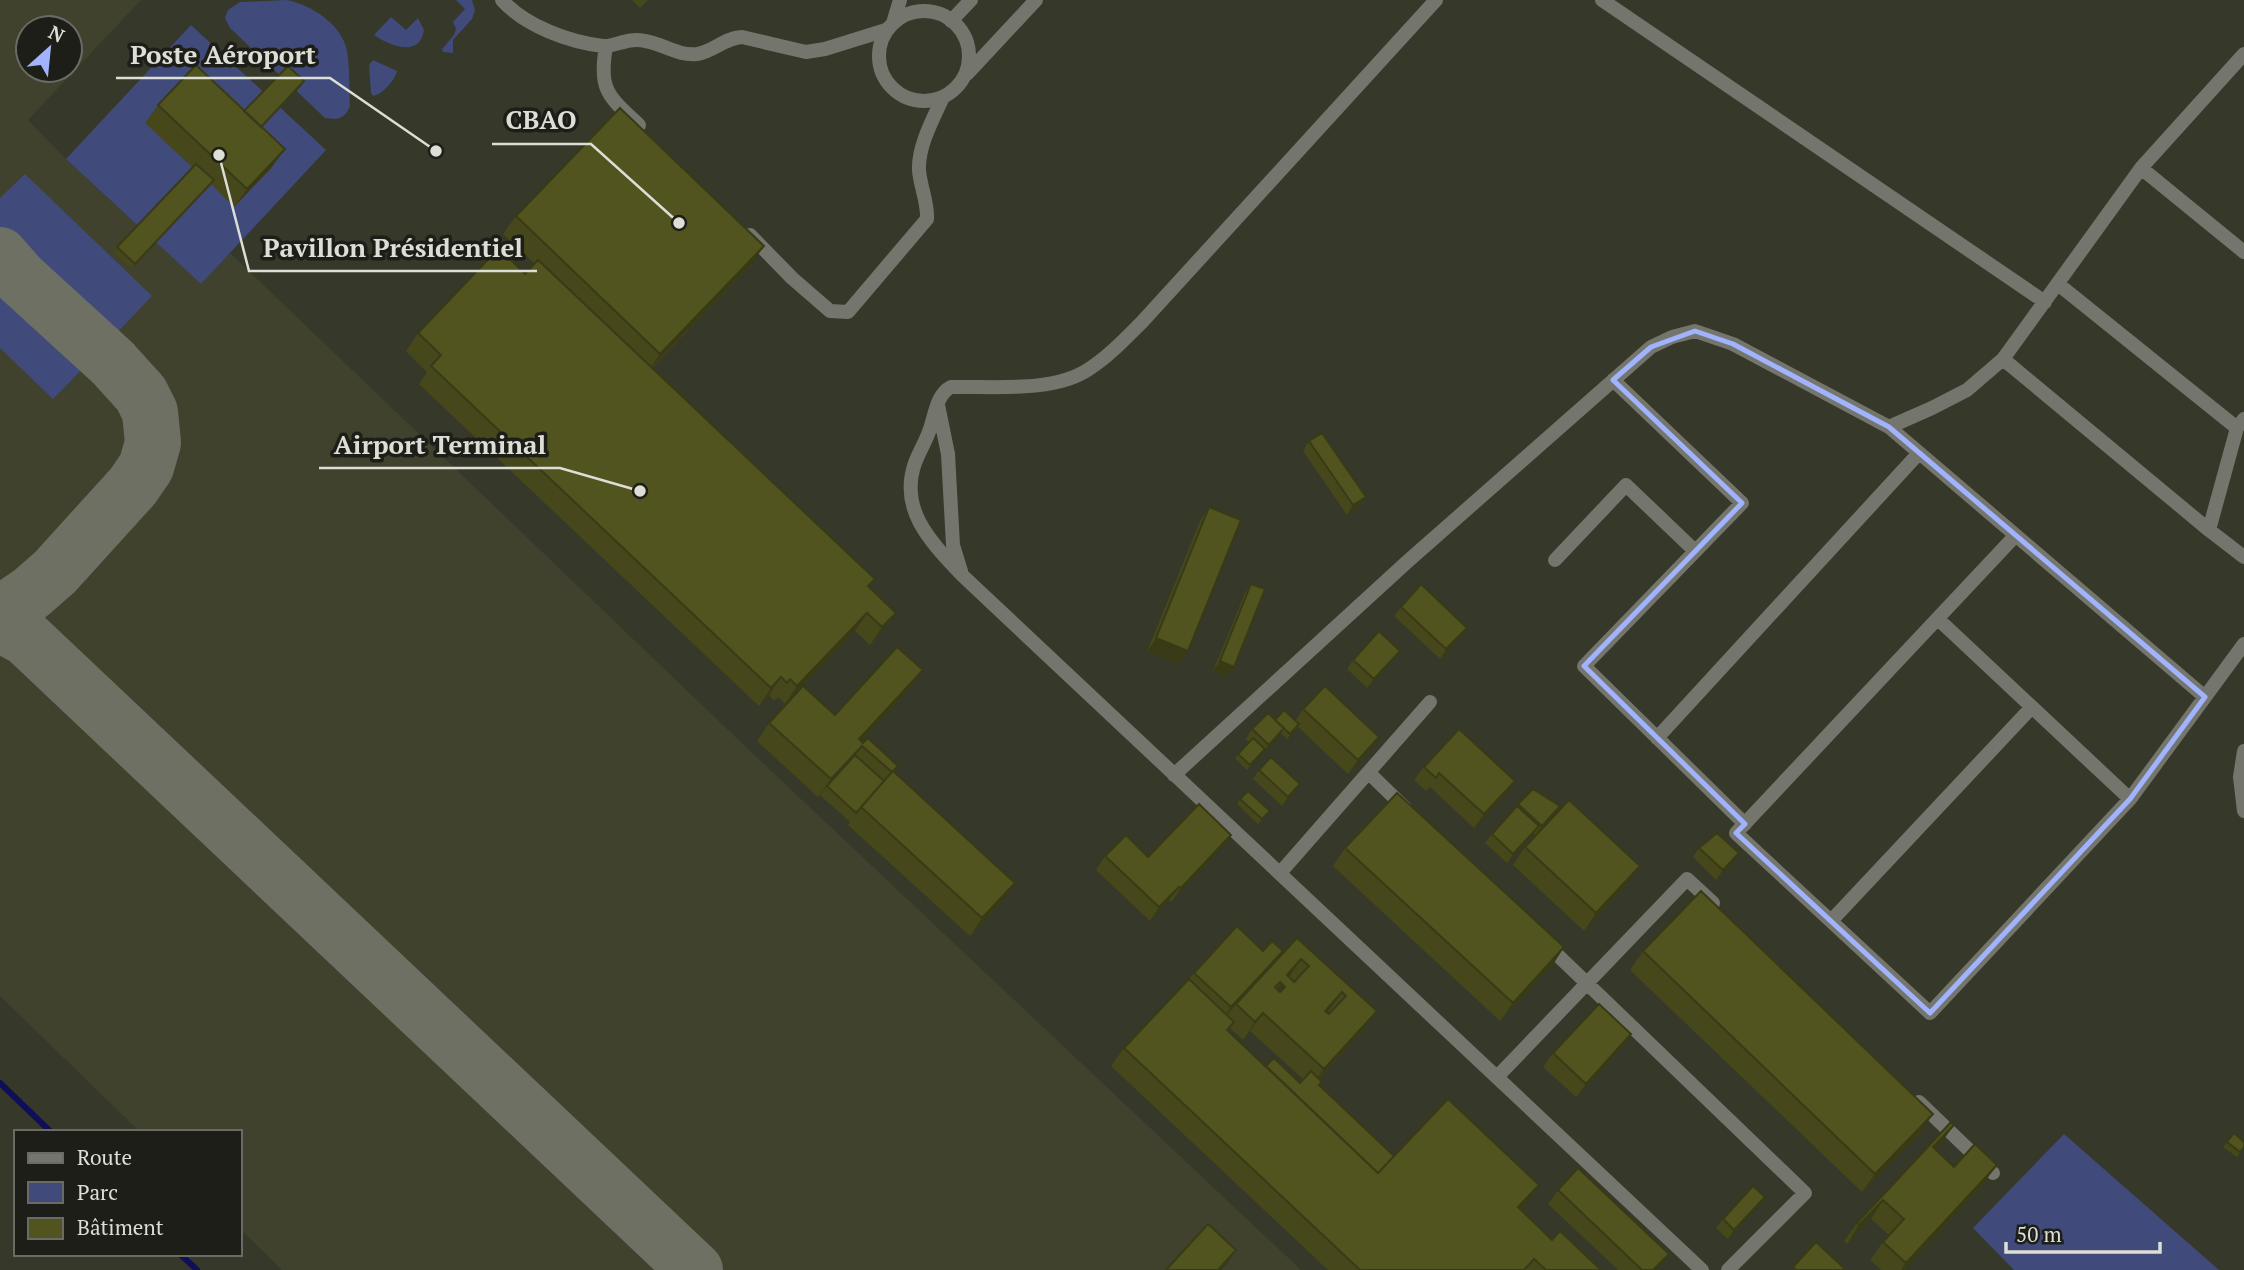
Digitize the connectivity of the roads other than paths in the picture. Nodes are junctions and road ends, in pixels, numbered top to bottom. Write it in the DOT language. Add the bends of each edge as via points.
graph roads {
  1 [pos="502,0"];
  2 [pos="900,0"];
  3 [pos="971,0"];
  4 [pos="1036,0"];
  5 [pos="1436,0"];
  6 [pos="1602,0"];
  7 [pos="951,21"];
  8 [pos="890,27"];
  9 [pos="606,47"];
  10 [pos="2244,54"];
  11 [pos="964,77"];
  12 [pos="943,97"];
  13 [pos="652,138"];
  14 [pos="2141,168"];
  15 [pos="741,226"];
  16 [pos="2244,252"];
  17 [pos="2057,284"];
  18 [pos="2045,302"];
  19 [pos="2003,359"];
  20 [pos="1613,380"];
  21 [pos="938,405"];
  22 [pos="2241,424"];
  23 [pos="1889,427"];
  24 [pos="1919,453"];
  25 [pos="2208,530"];
  26 [pos="2015,536"];
  27 [pos="1695,551"];
  28 [pos="2244,557"];
  29 [pos="1555,560"];
  30 [pos="963,576"];
  31 [pos="1938,619"];
  32 [pos="2244,644"];
  33 [pos="2205,697"];
  34 [pos="1430,702"];
  35 [pos="2032,707"];
  36 [pos="1657,738"];
  37 [pos="2244,751"];
  38 [pos="1368,773"];
  39 [pos="1174,775"];
  40 [pos="2130,799"];
  41 [pos="2244,811"];
  42 [pos="1418,821"];
  43 [pos="1745,824"];
  44 [pos="1280,873"];
  45 [pos="1727,917"];
  46 [pos="1831,921"];
  47 [pos="1537,935"];
  48 [pos="1587,983"];
  49 [pos="1497,1077"];
  50 [pos="1904,1087"];
  51 [pos="1993,1173"];
  52 [pos="1702,1270"];
  53 [pos="1728,1270"];
  1 -- 9 [label="street" via="522,18 553,34"];
  2 -- 8 [label="street"];
  3 -- 7 [label="street"];
  4 -- 11 [label="street"];
  5 -- 21 [label="street" via="1112,352 1087,371 1061,382 951,387"];
  6 -- 18 [label="street"];
  7 -- 8 [label="street" via="928,11 916,12"];
  7 -- 11 [label="street" via="968,47"];
  8 -- 9 [label="street" via="806,52 742,37 697,54 671,51 643,40"];
  8 -- 12 [label="street" via="878,59 890,87 915,101"];
  9 -- 13 [label="street" via="603,80 612,99"];
  10 -- 14 [label="street"];
  11 -- 12 [label="street"];
  12 -- 15 [label="street" via="919,169 927,219 848,312 830,311 821,304"];
  14 -- 16 [label="street"];
  14 -- 17 [label="street"];
  17 -- 18 [label="street"];
  17 -- 22 [label="street"];
  18 -- 19 [label="street"];
  19 -- 23 [label="street" via="1967,390"];
  19 -- 25 [label="street"];
  20 -- 23 [label="street" via="1651,347 1695,331 1733,344"];
  20 -- 27 [label="street" via="1742,503"];
  20 -- 39 [label="street"];
  21 -- 30 [label="street" via="948,454 953,545"];
  21 -- 30 [label="street" via="915,464 913,504 920,525"];
  22 -- 25 [label="street"];
  23 -- 24 [label="street"];
  24 -- 26 [label="street"];
  24 -- 36 [label="street"];
  25 -- 28 [label="street"];
  26 -- 31 [label="street"];
  26 -- 33 [label="street"];
  27 -- 29 [label="street" via="1626,485"];
  27 -- 36 [label="street" via="1584,666"];
  30 -- 39 [label="street"];
  31 -- 35 [label="street"];
  31 -- 43 [label="street"];
  32 -- 33 [label="street"];
  33 -- 40 [label="street"];
  34 -- 38 [label="street"];
  35 -- 40 [label="street"];
  35 -- 46 [label="street"];
  36 -- 43 [label="street"];
  37 -- 41 [label="street" via="2240,777"];
  38 -- 42 [label="street"];
  38 -- 44 [label="street"];
  39 -- 44 [label="street"];
  40 -- 46 [label="street" via="1930,1013"];
  43 -- 46 [label="street" via="1736,833"];
  44 -- 49 [label="street"];
  45 -- 48 [label="street" via="1687,879"];
  47 -- 48 [label="street"];
  48 -- 49 [label="street"];
  48 -- 53 [label="street" via="1805,1193"];
  49 -- 52 [label="street"];
  50 -- 51 [label="street"];
}
